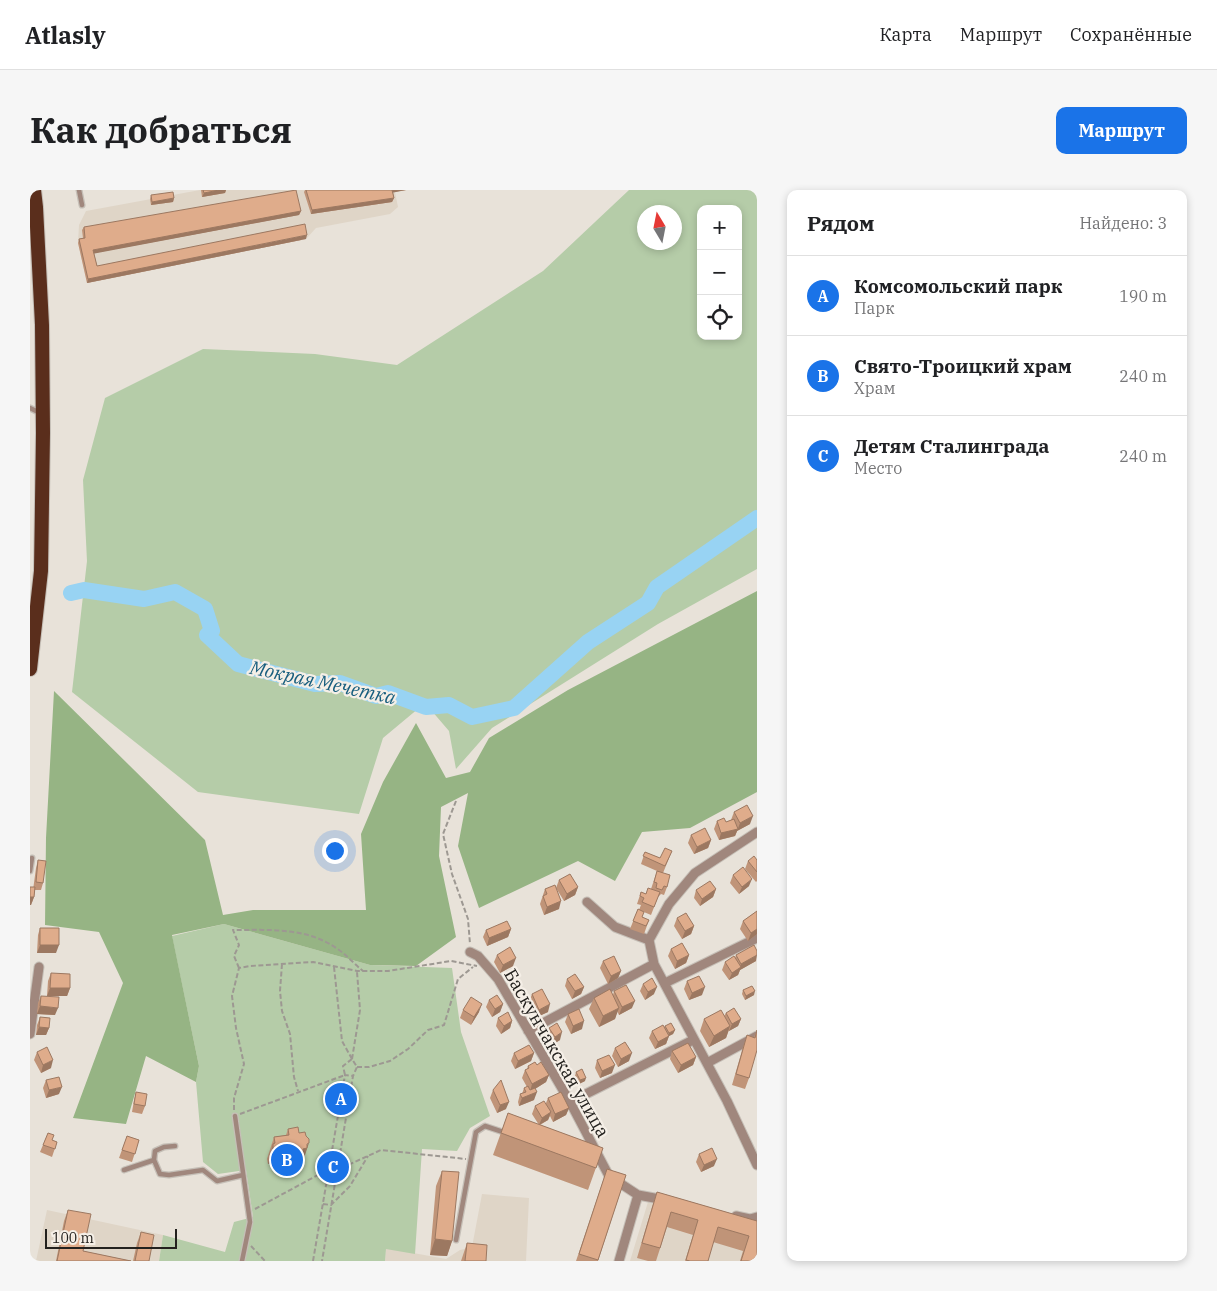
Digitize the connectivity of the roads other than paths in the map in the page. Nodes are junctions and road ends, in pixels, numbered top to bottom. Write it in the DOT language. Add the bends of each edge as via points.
graph roads {
  1 [pos="34,190"];
  2 [pos="79,190"];
  3 [pos="82,206"];
  4 [pos="30,408"];
  5 [pos="44,415"];
  6 [pos="30,669"];
  7 [pos="757,832"];
  8 [pos="32,858"];
  9 [pos="30,871"];
  10 [pos="587,902"];
  11 [pos="757,938"];
  12 [pos="649,940"];
  13 [pos="470,952"];
  14 [pos="654,964"];
  15 [pos="39,967"];
  16 [pos="665,983"];
  17 [pos="528,1031"];
  18 [pos="30,1034"];
  19 [pos="757,1036"];
  20 [pos="694,1040"];
  21 [pos="707,1063"];
  22 [pos="570,1102"];
  23 [pos="235,1116"];
  24 [pos="512,1135"];
  25 [pos="175,1146"];
  26 [pos="154,1160"];
  27 [pos="757,1165"];
  28 [pos="124,1170"];
  29 [pos="243,1175"];
  30 [pos="638,1195"];
  31 [pos="675,1203"];
  32 [pos="731,1215"];
  33 [pos="757,1216"];
  34 [pos="456,1240"];
  35 [pos="242,1261"];
  36 [pos="619,1261"];
  1 -- 5 [label="highway"];
  2 -- 3 [label="lane"];
  4 -- 5 [label="lane"];
  5 -- 6 [label="highway" via="41,571"];
  7 -- 12 [label="street" via="695,873 669,904"];
  8 -- 9 [label="lane"];
  10 -- 12 [label="street" via="615,927"];
  11 -- 16 [label="street"];
  12 -- 14 [label="street"];
  13 -- 17 [label="street, Баскунчакская улица" via="478,956 498,979"];
  14 -- 16 [label="street"];
  14 -- 17 [label="street"];
  15 -- 18 [label="street"];
  16 -- 20 [label="street"];
  17 -- 22 [label="street, Баскунчакская улица"];
  19 -- 21 [label="street"];
  20 -- 21 [label="street"];
  20 -- 22 [label="street"];
  21 -- 27 [label="street"];
  22 -- 30 [label="street, Баскунчакская улица" via="598,1163 609,1176"];
  23 -- 29 [label="lane"];
  24 -- 34 [label="lane" via="485,1126 476,1132"];
  25 -- 26 [label="lane" via="156,1151"];
  26 -- 28 [label="lane"];
  26 -- 29 [label="lane" via="160,1174 203,1170 217,1180"];
  29 -- 35 [label="lane" via="250,1222"];
  30 -- 31 [label="street"];
  30 -- 36 [label="street"];
  32 -- 33 [label="street" via="750,1219"];
}
